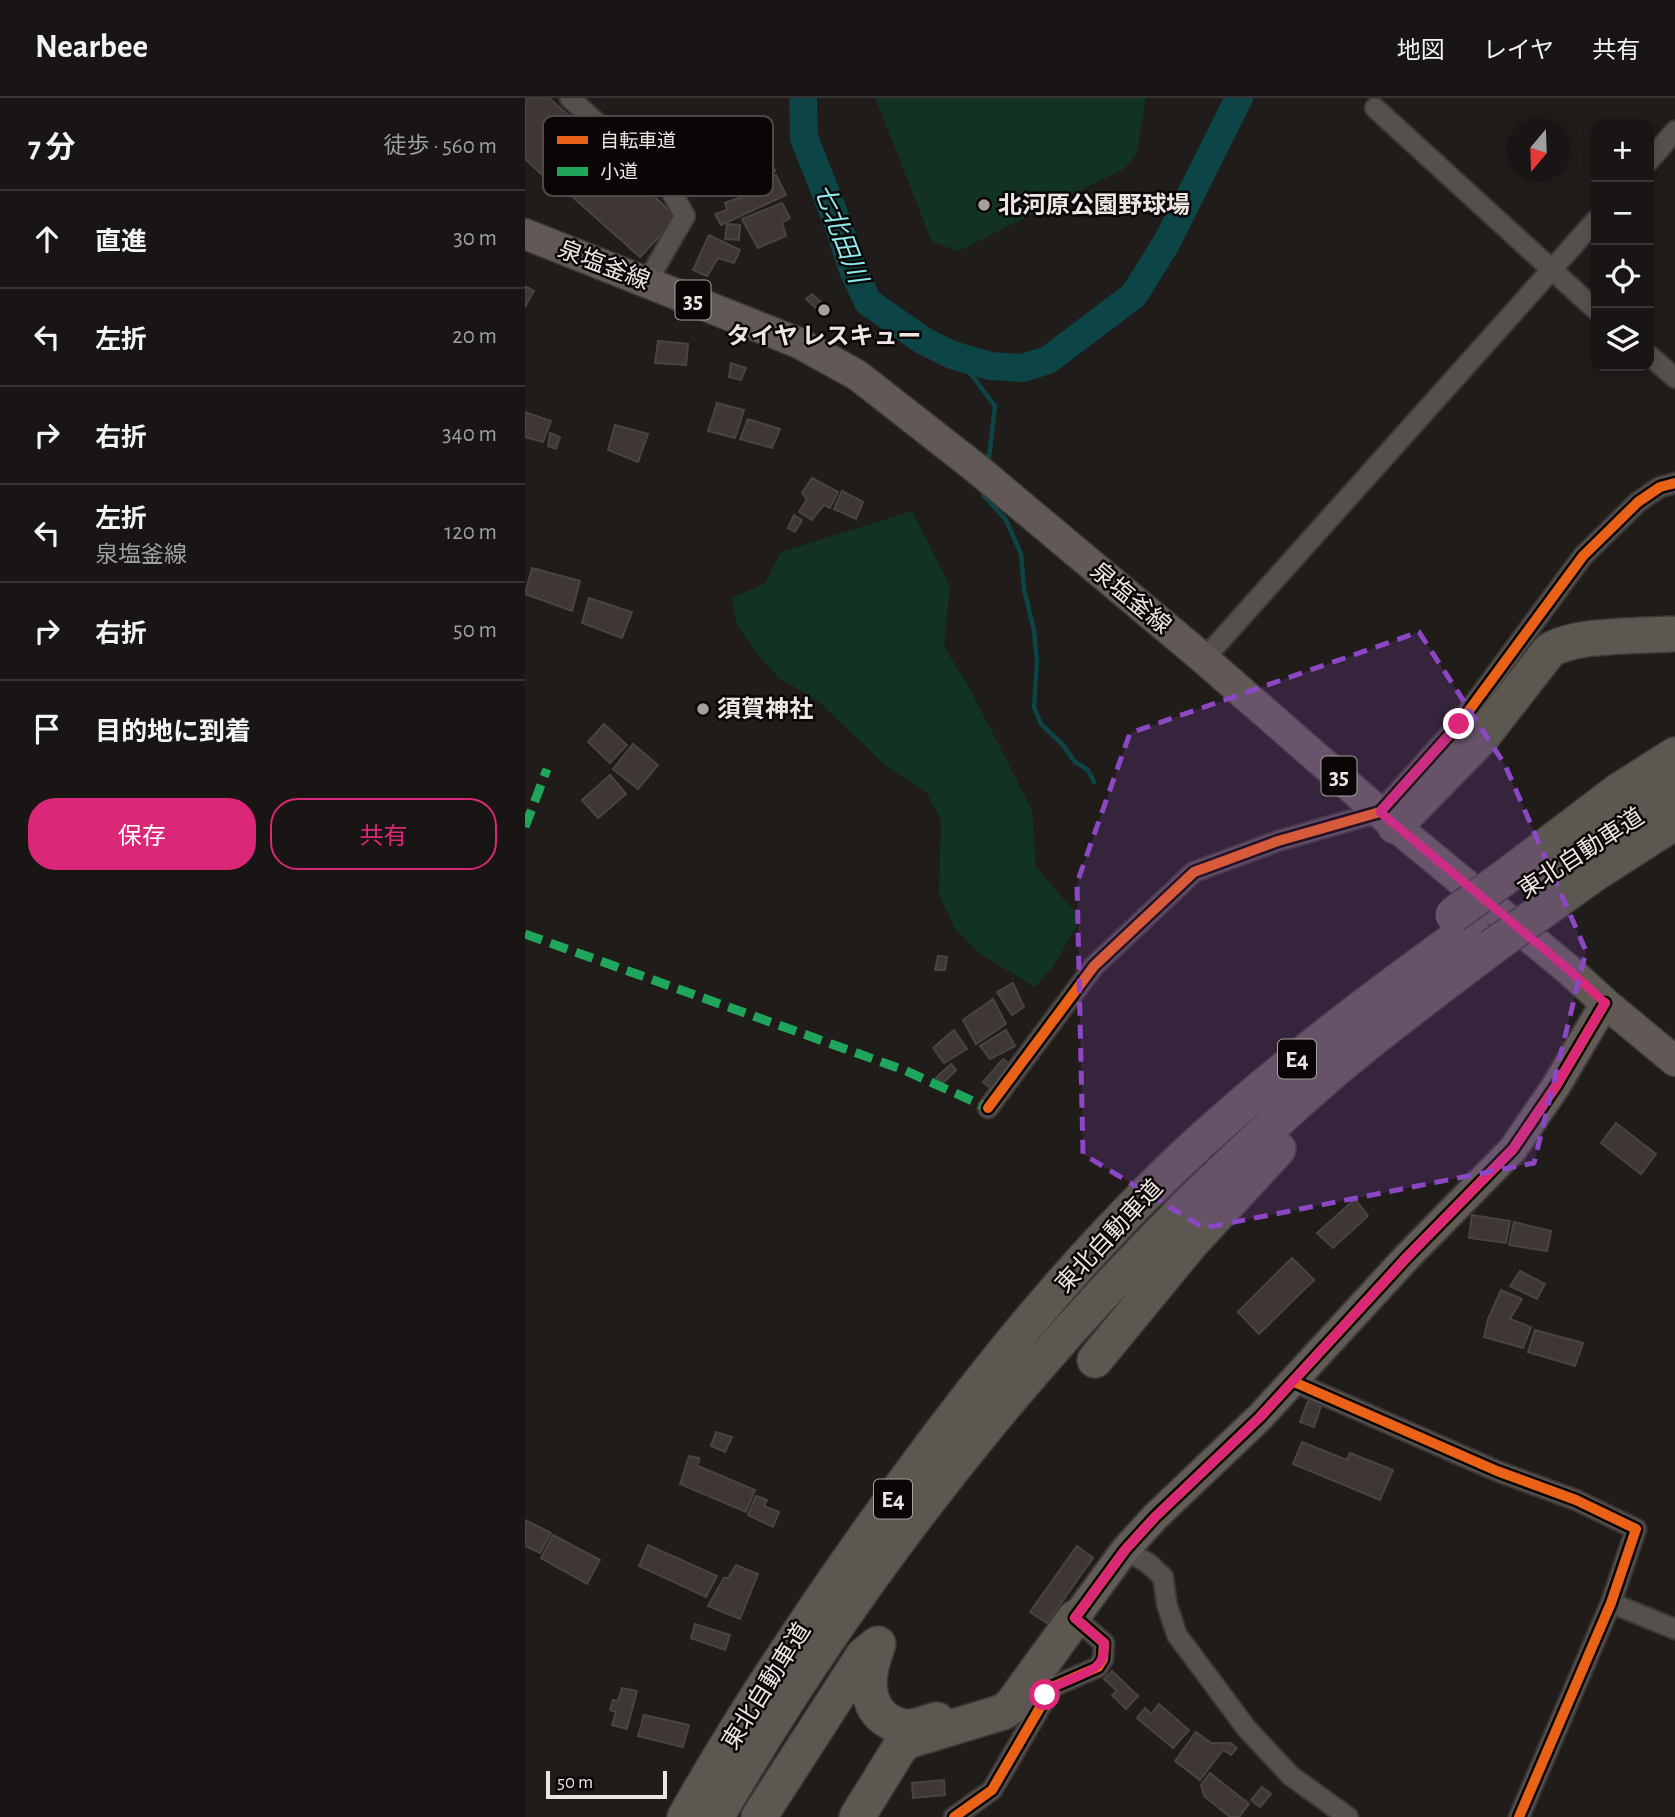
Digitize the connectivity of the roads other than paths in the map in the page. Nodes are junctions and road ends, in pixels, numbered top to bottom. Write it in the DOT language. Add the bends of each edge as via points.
graph roads {
  1 [pos="570,98"];
  2 [pos="1375,108"];
  3 [pos="589,116"];
  4 [pos="1675,131"];
  5 [pos="1654,155"];
  6 [pos="674,196"];
  7 [pos="1591,226"];
  8 [pos="525,234"];
  9 [pos="1551,271"];
  10 [pos="647,282"];
  11 [pos="1594,308"];
  12 [pos="1654,359"];
  13 [pos="1675,378"];
  14 [pos="1675,483"];
  15 [pos="1671,645"];
  16 [pos="1204,659"];
  17 [pos="1675,755"];
  18 [pos="1675,792"];
  19 [pos="1387,819"];
  20 [pos="1675,822"];
  21 [pos="1523,893"];
  22 [pos="1472,930"];
  23 [pos="1430,994"];
  24 [pos="1605,1003"];
  25 [pos="1675,1061"];
  26 [pos="988,1108"];
  27 [pos="1095,1360"];
  28 [pos="1294,1382"];
  29 [pos="1125,1550"];
  30 [pos="1611,1603"];
  31 [pos="1075,1618"];
  32 [pos="1675,1629"];
  33 [pos="1029,1679"];
  34 [pos="685,1817"];
  35 [pos="716,1817"];
  36 [pos="759,1817"];
  37 [pos="857,1817"];
  38 [pos="954,1817"];
  39 [pos="1348,1817"];
  40 [pos="1519,1817"];
  1 -- 3 [label="street"];
  2 -- 9 [label="street"];
  4 -- 5 [label="street"];
  6 -- 10 [label="street" via="685,216"];
  7 -- 9 [label="street"];
  8 -- 10 [label="main road, 泉塩釜線 / 35"];
  9 -- 11 [label="street"];
  9 -- 16 [label="street"];
  10 -- 16 [label="main road, 泉塩釜線 / 35" via="799,343 857,375"];
  12 -- 13 [label="street"];
  14 -- 19 [label="street" via="1638,502 1583,556"];
  15 -- 19 [label="highway" via="1558,655 1535,670 1482,737"];
  16 -- 19 [label="main road, 泉塩釜線 / 35"];
  17 -- 21 [label="highway" via="1617,792"];
  18 -- 21 [label="highway, 東北自動車道 / E4"];
  19 -- 24 [label="main road, 泉塩釜線 / 35"];
  19 -- 26 [label="street" via="1278,841 1194,872 1094,966"];
  20 -- 21 [label="highway, 東北自動車道 / E4" via="1594,874"];
  21 -- 22 [label="highway, 東北自動車道 / E4, bridge"];
  21 -- 22 [label="highway, bridge"];
  22 -- 23 [label="highway, 東北自動車道 / E4"];
  22 -- 34 [label="highway, 東北自動車道 / E4" via="1345,1021 1201,1141 1135,1205 1034,1317 924,1456 815,1609"];
  23 -- 27 [label="highway" via="1337,1085 1191,1243"];
  23 -- 35 [label="highway, 東北自動車道 / E4" via="1268,1129 1065,1334 952,1471 841,1618"];
  24 -- 25 [label="main road, 泉塩釜線 / 35"];
  24 -- 28 [label="street" via="1513,1149"];
  28 -- 29 [label="street"];
  28 -- 30 [label="street" via="1497,1471 1576,1500 1636,1530"];
  29 -- 31 [label="street"];
  29 -- 39 [label="street" via="1163,1577 1177,1635 1247,1729 1291,1776"];
  30 -- 32 [label="street"];
  30 -- 40 [label="street"];
  31 -- 33 [label="highway"];
  31 -- 38 [label="street" via="1104,1643 1103,1659 1089,1672 1052,1687 992,1790"];
  33 -- 36 [label="highway" via="1000,1698 903,1727 879,1714 872,1703 871,1662 878,1644 863,1656"];
  33 -- 37 [label="highway" via="1003,1712 907,1741"];
}
